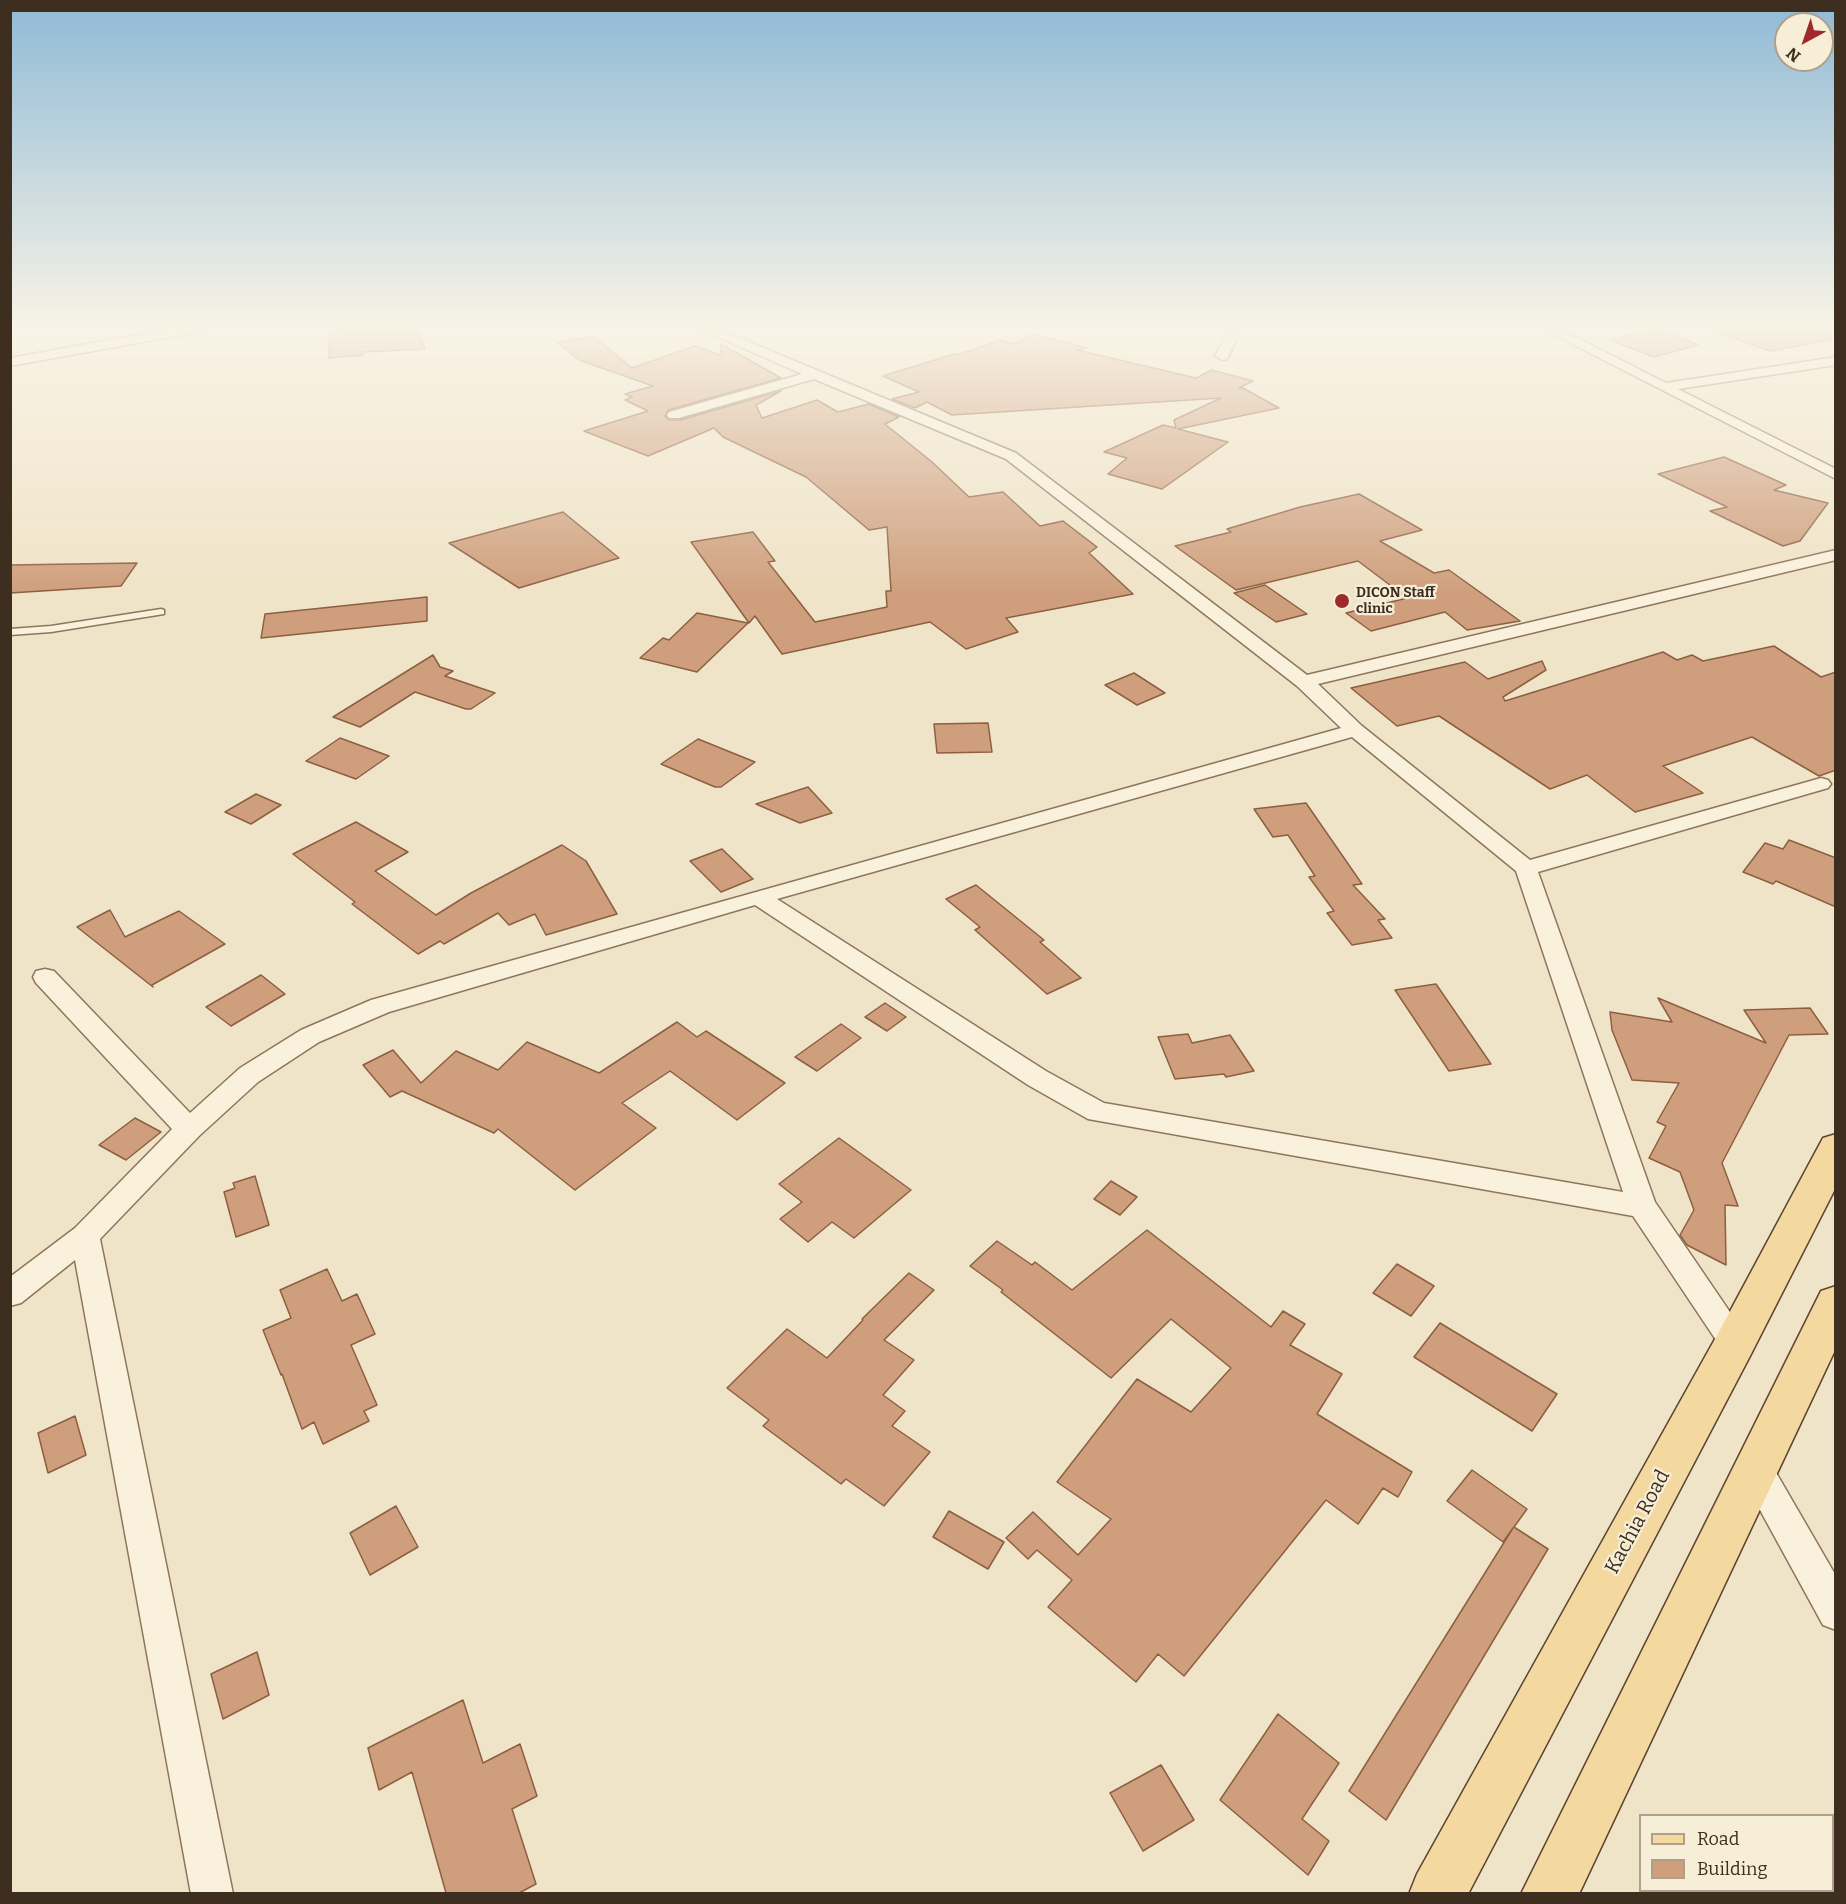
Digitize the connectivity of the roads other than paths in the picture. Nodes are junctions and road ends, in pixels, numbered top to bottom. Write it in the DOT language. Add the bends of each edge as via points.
graph roads {
  1 [pos="916,416"];
  2 [pos="1722,416"];
  3 [pos="1836,475"];
  4 [pos="1836,555"];
  5 [pos="161,612"];
  6 [pos="10,632"];
  7 [pos="1304,682"];
  8 [pos="1355,730"];
  9 [pos="1821,784"];
  10 [pos="1526,868"];
  11 [pos="758,897"];
  12 [pos="45,976"];
  13 [pos="189,1129"];
  14 [pos="1836,1148"];
  15 [pos="1642,1206"];
  16 [pos="85,1236"];
  17 [pos="10,1294"];
  18 [pos="1836,1303"];
  19 [pos="1735,1343"];
  20 [pos="1755,1468"];
  21 [pos="1836,1612"];
  22 [pos="212,1893"];
  23 [pos="1437,1893"];
  24 [pos="1549,1893"];
  1 -- 7 [label="street" via="1011,456"];
  2 -- 3 [label="street"];
  4 -- 7 [label="street"];
  5 -- 6 [label="lane"];
  7 -- 8 [label="street"];
  8 -- 10 [label="street"];
  8 -- 11 [label="street"];
  9 -- 10 [label="street"];
  10 -- 15 [label="street"];
  11 -- 13 [label="street" via="380,1006 310,1036 258,1069"];
  11 -- 15 [label="street" via="1037,1078 1098,1112"];
  12 -- 13 [label="street"];
  13 -- 16 [label="street"];
  14 -- 19 [label="main road, Kachia Road"];
  15 -- 19 [label="street"];
  16 -- 17 [label="street"];
  16 -- 22 [label="street"];
  18 -- 20 [label="main road"];
  19 -- 23 [label="main road, Kachia Road"];
  20 -- 21 [label="street"];
  20 -- 24 [label="main road"];
}
